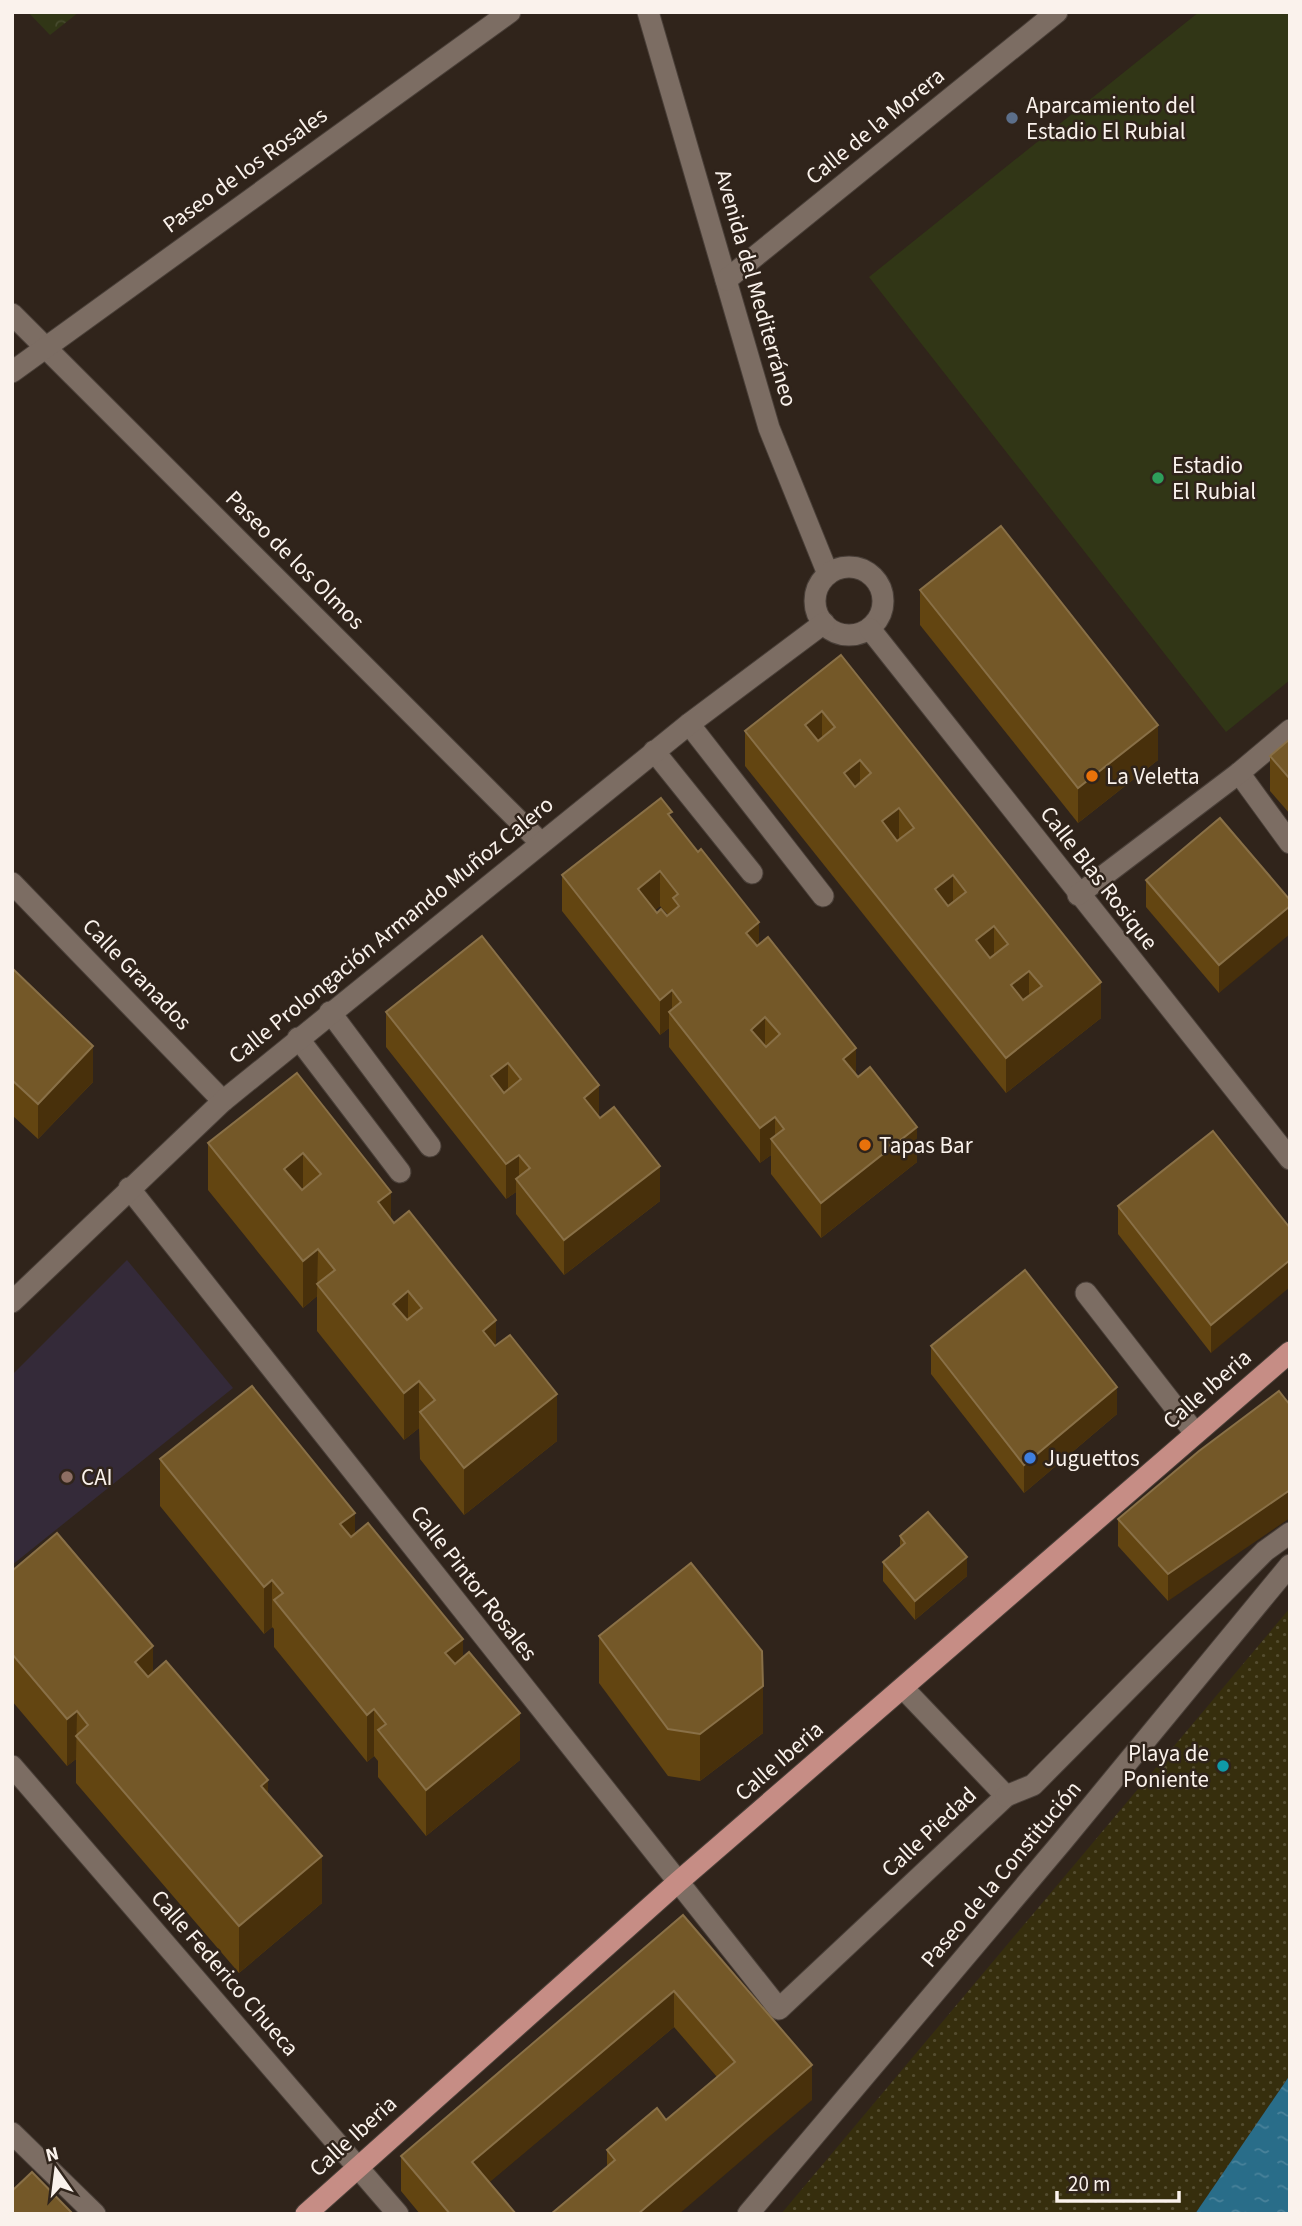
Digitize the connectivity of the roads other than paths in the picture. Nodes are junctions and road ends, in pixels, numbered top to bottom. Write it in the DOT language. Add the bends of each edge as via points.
graph roads {
  1 [pos="510,12"];
  2 [pos="648,12"];
  3 [pos="1057,12"];
  4 [pos="726,280"];
  5 [pos="12,314"];
  6 [pos="45,347"];
  7 [pos="12,372"];
  8 [pos="828,574"];
  9 [pos="824,623"];
  10 [pos="870,628"];
  11 [pos="689,724"];
  12 [pos="1290,730"];
  13 [pos="654,751"];
  14 [pos="1239,773"];
  15 [pos="541,843"];
  16 [pos="1290,843"];
  17 [pos="752,873"];
  18 [pos="12,883"];
  19 [pos="823,895"];
  20 [pos="1078,895"];
  21 [pos="330,1012"];
  22 [pos="298,1038"];
  23 [pos="223,1101"];
  24 [pos="430,1146"];
  25 [pos="1290,1159"];
  26 [pos="400,1172"];
  27 [pos="129,1188"];
  28 [pos="1086,1293"];
  29 [pos="12,1302"];
  30 [pos="1290,1352"];
  31 [pos="1195,1433"];
  32 [pos="1290,1533"];
  33 [pos="1290,1565"];
  34 [pos="903,1688"];
  35 [pos="12,1766"];
  36 [pos="1006,1796"];
  37 [pos="678,1882"];
  38 [pos="779,2009"];
  39 [pos="12,2133"];
  40 [pos="359,2167"];
  41 [pos="95,2214"];
  42 [pos="306,2214"];
  43 [pos="398,2214"];
  44 [pos="748,2214"];
  1 -- 6 [label="street, Paseo de los Rosales"];
  2 -- 4 [label="street, Avenida del Mediterráneo"];
  3 -- 4 [label="street, Calle de la Morera"];
  4 -- 8 [label="street, Avenida del Mediterráneo" via="769,428"];
  5 -- 6 [label="street, Paseo de los Olmos"];
  6 -- 7 [label="street, Paseo de los Rosales"];
  6 -- 15 [label="street, Paseo de los Olmos"];
  8 -- 9 [label="street" via="815,597"];
  8 -- 10 [label="street" via="854,567 874,577 884,599 883,611"];
  9 -- 10 [label="street" via="845,635"];
  9 -- 11 [label="street, Calle Prolongación Armando Muñoz Calero"];
  10 -- 20 [label="street, Calle Blas Rosique"];
  11 -- 13 [label="street, Calle Prolongación Armando Muñoz Calero"];
  11 -- 19 [label="street"];
  12 -- 14 [label="street"];
  13 -- 15 [label="street, Calle Prolongación Armando Muñoz Calero"];
  13 -- 17 [label="street"];
  14 -- 16 [label="street"];
  14 -- 20 [label="street"];
  15 -- 21 [label="street, Calle Prolongación Armando Muñoz Calero"];
  18 -- 23 [label="street, Calle Granados"];
  20 -- 25 [label="street, Calle Blas Rosique"];
  21 -- 22 [label="street, Calle Prolongación Armando Muñoz Calero"];
  21 -- 24 [label="street"];
  22 -- 23 [label="street, Calle Prolongación Armando Muñoz Calero"];
  22 -- 26 [label="street"];
  23 -- 27 [label="street, Calle Prolongación Armando Muñoz Calero"];
  27 -- 29 [label="street, Calle Prolongación Armando Muñoz Calero"];
  27 -- 37 [label="street, Calle Pintor Rosales"];
  28 -- 31 [label="street"];
  30 -- 31 [label="main road, Calle Iberia"];
  31 -- 34 [label="main road, Calle Iberia"];
  32 -- 36 [label="street" via="1265,1551 1033,1785"];
  33 -- 44 [label="street, Paseo de la Constitución"];
  34 -- 36 [label="street, Calle Piedad"];
  34 -- 37 [label="main road, Calle Iberia"];
  35 -- 40 [label="street, Calle Federico Chueca"];
  36 -- 38 [label="street, Calle Piedad"];
  37 -- 38 [label="street, Calle Pintor Rosales"];
  37 -- 40 [label="main road, Calle Iberia"];
  39 -- 41 [label="street"];
  40 -- 42 [label="main road, Calle Iberia"];
  40 -- 43 [label="street, Calle Federico Chueca"];
}
